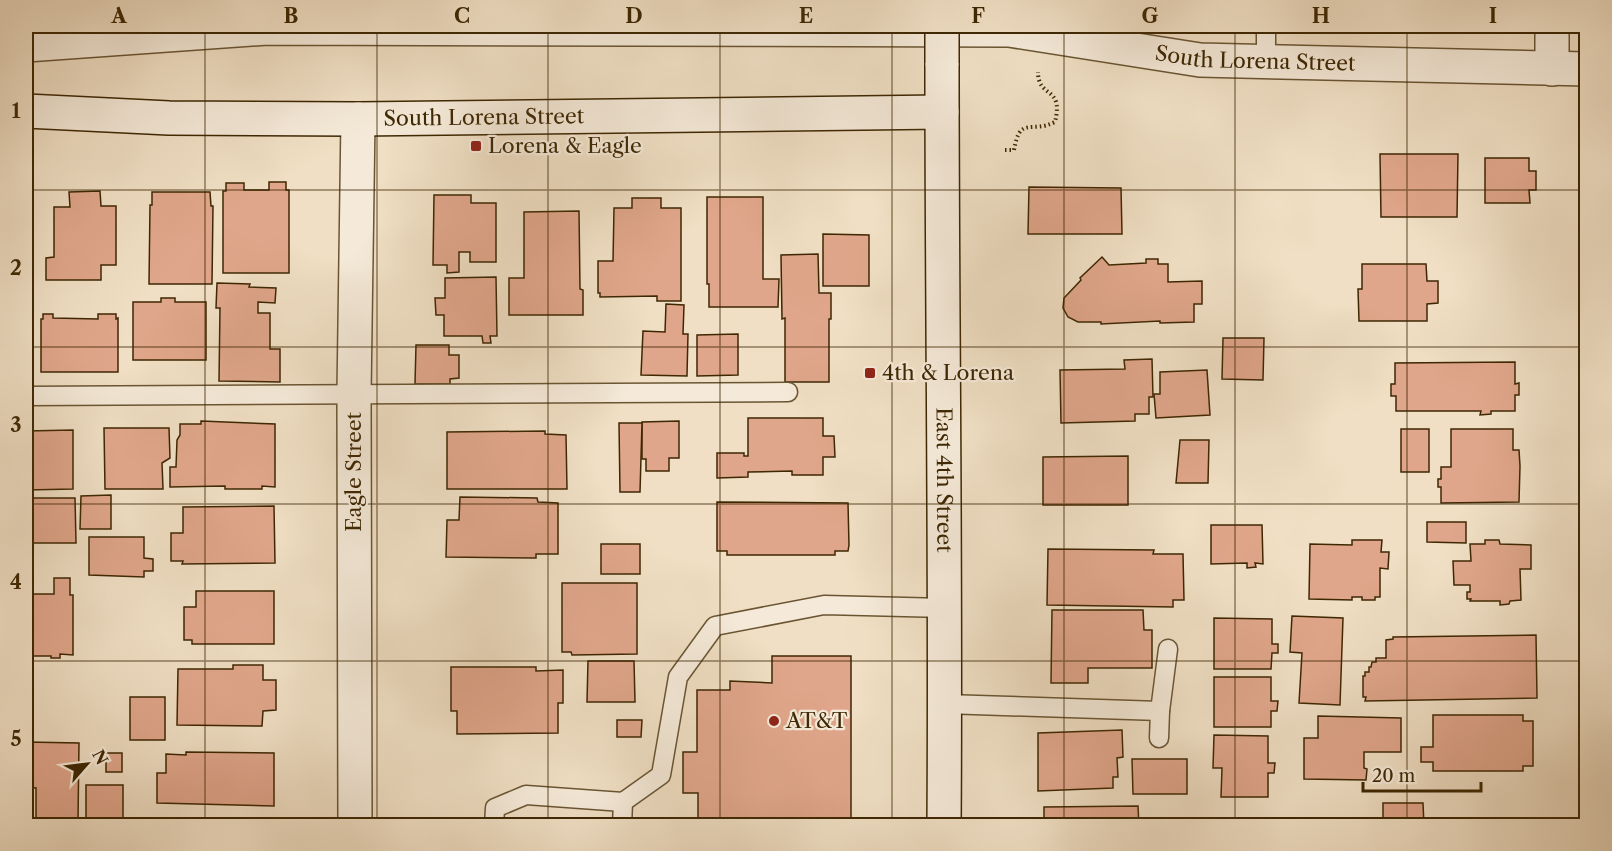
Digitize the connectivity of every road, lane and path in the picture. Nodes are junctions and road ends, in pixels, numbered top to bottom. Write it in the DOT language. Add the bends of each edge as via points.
graph roads {
  1 [pos="942,26"];
  2 [pos="1266,26"];
  3 [pos="1552,26"];
  4 [pos="1038,29"];
  5 [pos="26,45"];
  6 [pos="1266,62"];
  7 [pos="1552,69"];
  8 [pos="1587,69"];
  9 [pos="1038,81"];
  10 [pos="26,111"];
  11 [pos="942,112"];
  12 [pos="358,120"];
  13 [pos="1005,150"];
  14 [pos="788,392"];
  15 [pos="354,394"];
  16 [pos="26,396"];
  17 [pos="945,608"];
  18 [pos="1168,649"];
  19 [pos="945,704"];
  20 [pos="1160,711"];
  21 [pos="1159,738"];
  22 [pos="623,802"];
  23 [pos="355,825"];
  24 [pos="494,825"];
  25 [pos="622,825"];
  26 [pos="944,825"];
  1 -- 11 [label="street, East 4th Street, bridge"];
  2 -- 6 [label="lane"];
  3 -- 7 [label="street"];
  4 -- 5 [label="street, South Lorena Street" via="267,28"];
  4 -- 6 [label="street, South Lorena Street" via="1200,60"];
  6 -- 7 [label="street, South Lorena Street"];
  7 -- 8 [label="street, South Lorena Street"];
  9 -- 13 [label="path" via="1056,100 1055,122 1021,130 1014,150"];
  10 -- 12 [label="street, South Lorena Street" via="169,118"];
  11 -- 12 [label="street, South Lorena Street"];
  11 -- 17 [label="street, East 4th Street"];
  12 -- 15 [label="street, Eagle Street"];
  14 -- 15 [label="lane"];
  15 -- 16 [label="lane"];
  15 -- 23 [label="street, Eagle Street"];
  17 -- 19 [label="street, East 4th Street"];
  17 -- 22 [label="lane" via="824,605 715,626 678,677 661,775"];
  18 -- 20 [label="lane"];
  19 -- 20 [label="lane"];
  19 -- 26 [label="street, East 4th Street"];
  20 -- 21 [label="lane"];
  22 -- 24 [label="lane" via="526,795 495,808"];
  22 -- 25 [label="lane"];
}
